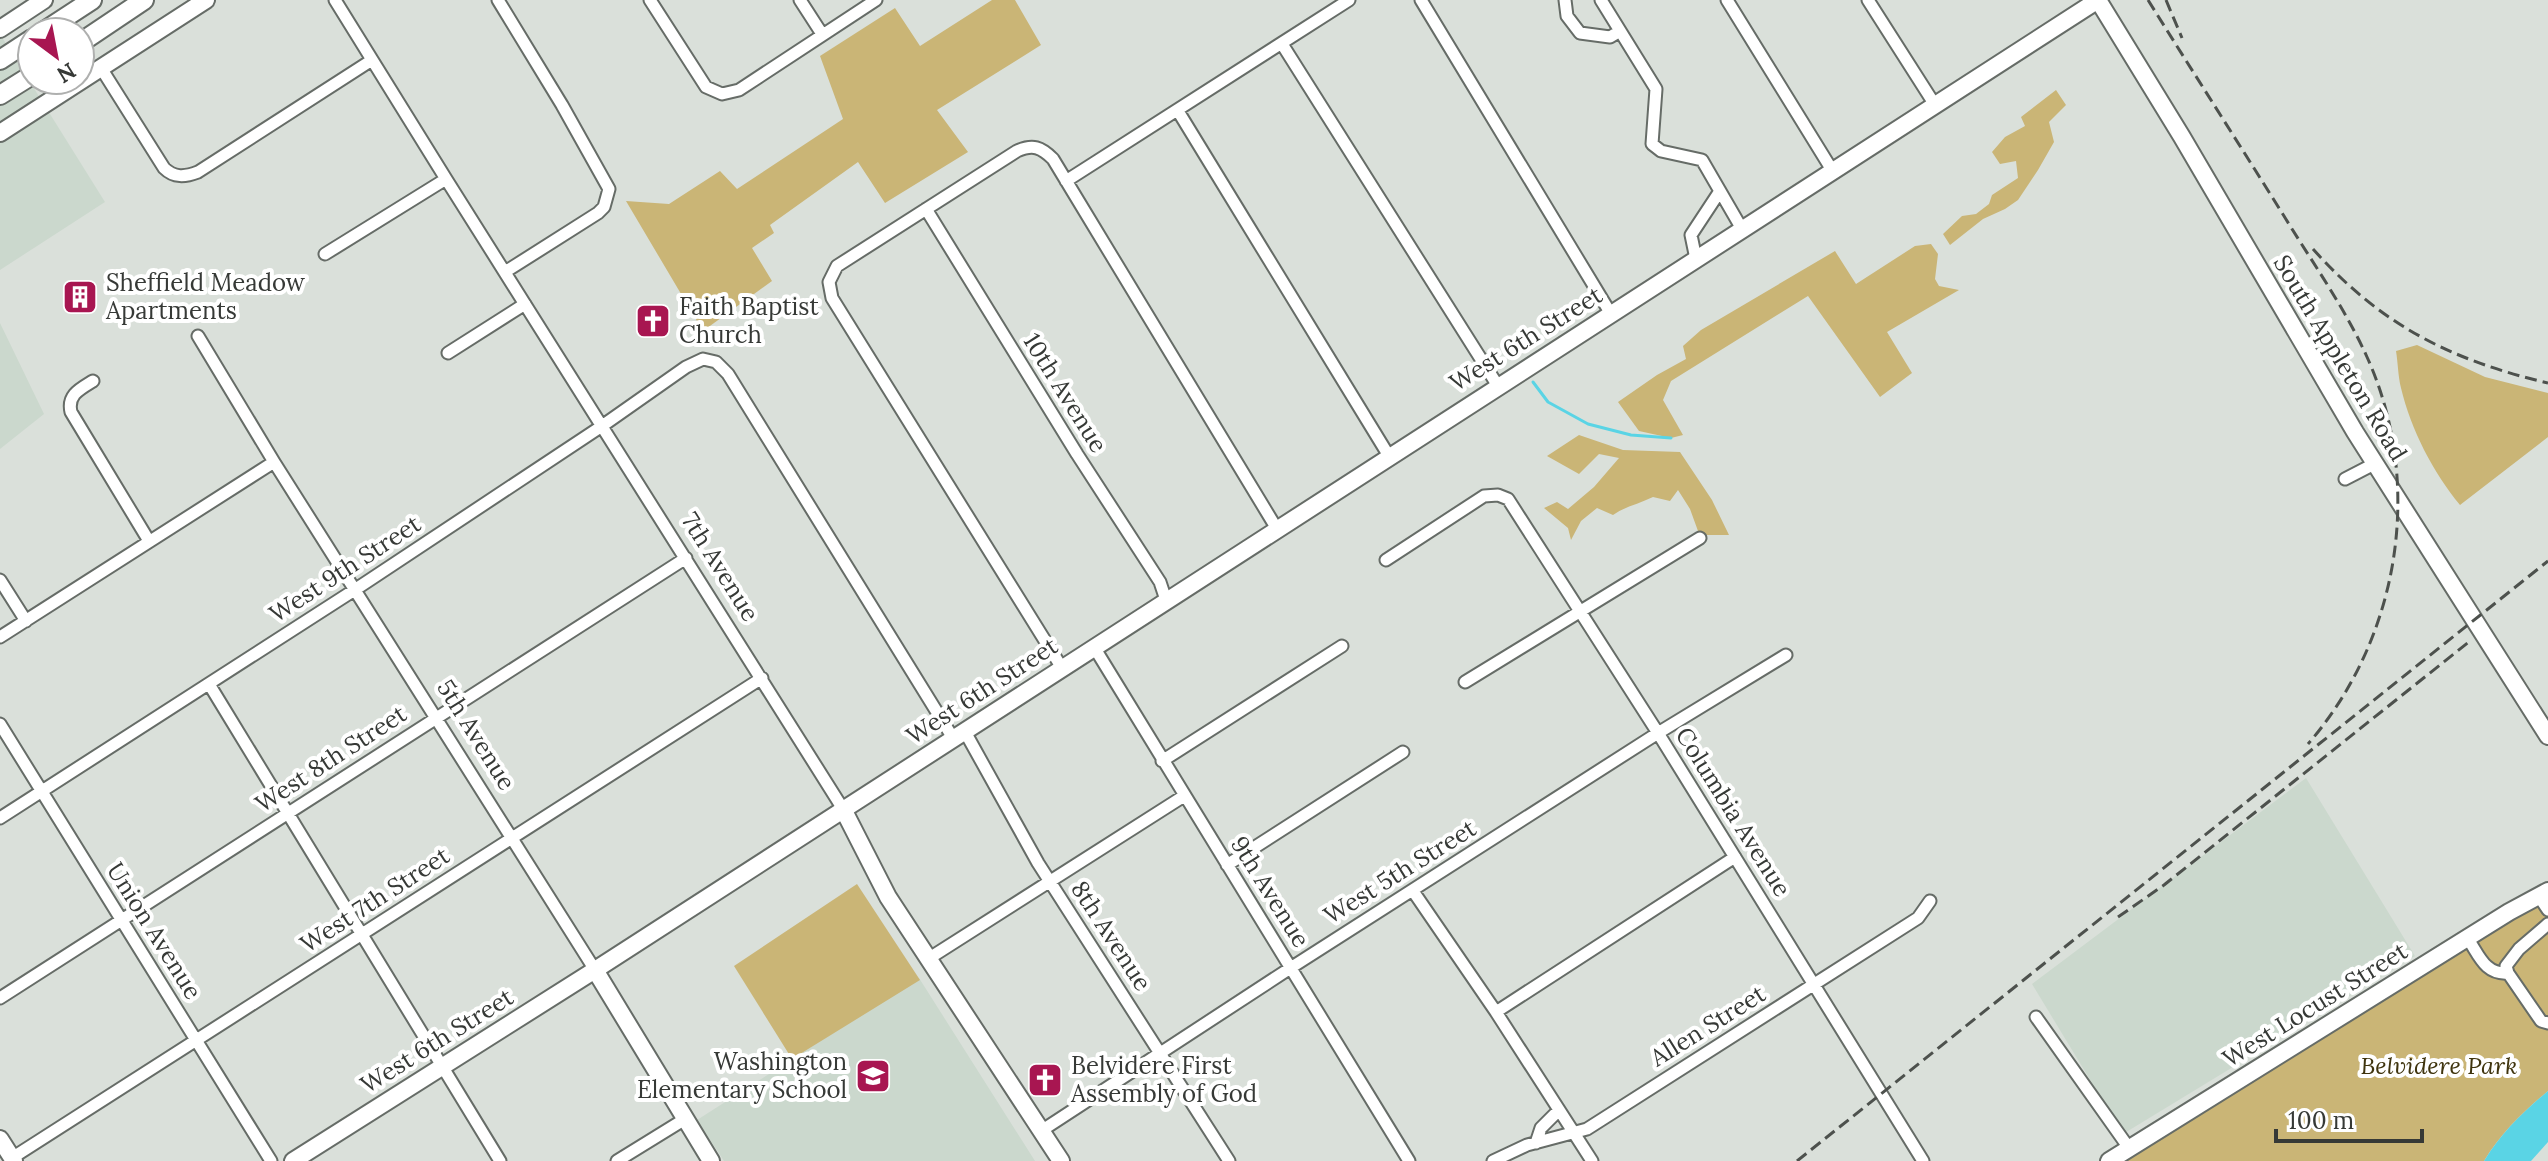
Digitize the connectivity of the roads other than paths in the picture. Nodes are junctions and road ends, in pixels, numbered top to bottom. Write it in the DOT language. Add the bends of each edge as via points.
graph roads {
  1 [pos="44,0"];
  2 [pos="92,0"];
  3 [pos="144,0"];
  4 [pos="206,0"];
  5 [pos="335,0"];
  6 [pos="498,0"];
  7 [pos="650,0"];
  8 [pos="800,0"];
  9 [pos="876,0"];
  10 [pos="1349,0"];
  11 [pos="1421,0"];
  12 [pos="1565,0"];
  13 [pos="1601,0"];
  14 [pos="1727,0"];
  15 [pos="1868,0"];
  16 [pos="2098,0"];
  17 [pos="68,16"];
  18 [pos="0,29"];
  19 [pos="1620,31"];
  20 [pos="96,32"];
  21 [pos="822,34"];
  22 [pos="1282,44"];
  23 [pos="372,60"];
  24 [pos="101,68"];
  25 [pos="1935,105"];
  26 [pos="1178,111"];
  27 [pos="0,133"];
  28 [pos="1832,170"];
  29 [pos="446,179"];
  30 [pos="1066,181"];
  31 [pos="1720,191"];
  32 [pos="926,209"];
  33 [pos="1742,229"];
  34 [pos="325,254"];
  35 [pos="1696,259"];
  36 [pos="505,272"];
  37 [pos="525,304"];
  38 [pos="1611,314"];
  39 [pos="198,336"];
  40 [pos="448,353"];
  41 [pos="713,361"];
  42 [pos="93,381"];
  43 [pos="1498,386"];
  44 [pos="602,426"];
  45 [pos="1389,456"];
  46 [pos="274,462"];
  47 [pos="2374,464"];
  48 [pos="2345,479"];
  49 [pos="1277,529"];
  50 [pos="1700,538"];
  51 [pos="149,541"];
  52 [pos="686,558"];
  53 [pos="1386,560"];
  54 [pos="0,580"];
  55 [pos="356,589"];
  56 [pos="1166,600"];
  57 [pos="1581,611"];
  58 [pos="26,621"];
  59 [pos="0,637"];
  60 [pos="1342,646"];
  61 [pos="1094,647"];
  62 [pos="1786,655"];
  63 [pos="1062,668"];
  64 [pos="762,678"];
  65 [pos="1465,682"];
  66 [pos="209,684"];
  67 [pos="436,717"];
  68 [pos="0,724"];
  69 [pos="1658,733"];
  70 [pos="958,734"];
  71 [pos="2548,736"];
  72 [pos="1403,752"];
  73 [pos="1162,761"];
  74 [pos="41,791"];
  75 [pos="1184,796"];
  76 [pos="843,809"];
  77 [pos="287,813"];
  78 [pos="0,818"];
  79 [pos="512,838"];
  80 [pos="1735,857"];
  81 [pos="1227,865"];
  82 [pos="1050,882"];
  83 [pos="1413,891"];
  84 [pos="2543,893"];
  85 [pos="1930,901"];
  86 [pos="2548,910"];
  87 [pos="122,920"];
  88 [pos="2548,924"];
  89 [pos="362,934"];
  90 [pos="2468,939"];
  91 [pos="928,959"];
  92 [pos="1292,967"];
  93 [pos="595,970"];
  94 [pos="2508,973"];
  95 [pos="1815,985"];
  96 [pos="0,998"];
  97 [pos="1496,1012"];
  98 [pos="2036,1017"];
  99 [pos="2548,1023"];
  100 [pos="197,1040"];
  101 [pos="1159,1053"];
  102 [pos="442,1065"];
  103 [pos="1558,1111"];
  104 [pos="685,1119"];
  105 [pos="1041,1131"];
  106 [pos="1574,1132"];
  107 [pos="0,1139"];
  108 [pos="1536,1143"];
  109 [pos="2129,1148"];
  110 [pos="13,1160"];
  111 [pos="271,1161"];
  112 [pos="293,1161"];
  113 [pos="500,1161"];
  114 [pos="617,1161"];
  115 [pos="711,1161"];
  116 [pos="1061,1161"];
  117 [pos="1229,1161"];
  118 [pos="1409,1161"];
  119 [pos="1493,1161"];
  120 [pos="1592,1161"];
  121 [pos="1923,1161"];
  122 [pos="2109,1161"];
  1 -- 18 [label="street"];
  2 -- 17 [label="main road"];
  3 -- 20 [label="main road"];
  4 -- 24 [label="street"];
  5 -- 23 [label="street, 7th Avenue"];
  6 -- 36 [label="street" via="609,189 598,213"];
  7 -- 21 [label="street" via="706,87 722,94 739,90"];
  8 -- 21 [label="street"];
  9 -- 21 [label="street"];
  10 -- 22 [label="street"];
  11 -- 38 [label="street"];
  12 -- 19 [label="street" via="1567,16 1580,33 1610,37"];
  13 -- 19 [label="street"];
  14 -- 28 [label="street"];
  15 -- 25 [label="street"];
  16 -- 25 [label="street, West 6th Street"];
  16 -- 47 [label="street, South Appleton Road"];
  19 -- 31 [label="street" via="1656,89 1652,144 1702,160"];
  22 -- 26 [label="street"];
  22 -- 43 [label="street"];
  23 -- 24 [label="street" via="198,172 183,176 164,168"];
  23 -- 29 [label="street, 7th Avenue"];
  24 -- 27 [label="street"];
  25 -- 28 [label="street, West 6th Street"];
  26 -- 30 [label="street"];
  26 -- 45 [label="street"];
  28 -- 33 [label="street, West 6th Street"];
  29 -- 34 [label="street"];
  29 -- 36 [label="street, 7th Avenue"];
  30 -- 32 [label="street" via="1053,159 1038,147 1027,147"];
  30 -- 49 [label="street"];
  31 -- 33 [label="street"];
  31 -- 35 [label="street" via="1691,235"];
  32 -- 56 [label="street, 10th Avenue" via="1160,582"];
  32 -- 63 [label="street" via="837,266 829,282 832,298"];
  33 -- 35 [label="street, West 6th Street"];
  35 -- 38 [label="street, West 6th Street"];
  36 -- 37 [label="street, 7th Avenue"];
  37 -- 40 [label="street"];
  37 -- 44 [label="street, 7th Avenue"];
  38 -- 43 [label="street, West 6th Street"];
  39 -- 46 [label="street, 5th Avenue"];
  41 -- 44 [label="street, West 9th Street" via="703,359 686,367"];
  41 -- 70 [label="street, 8th Avenue" via="728,374"];
  42 -- 51 [label="street" via="72,397 74,419"];
  43 -- 45 [label="street, West 6th Street"];
  44 -- 52 [label="street, 7th Avenue"];
  44 -- 55 [label="street, West 9th Street"];
  45 -- 49 [label="street, West 6th Street"];
  46 -- 51 [label="street"];
  46 -- 55 [label="street, 5th Avenue"];
  47 -- 48 [label="street"];
  47 -- 71 [label="street, South Appleton Road"];
  49 -- 56 [label="street, West 6th Street"];
  50 -- 57 [label="street"];
  51 -- 58 [label="street"];
  52 -- 64 [label="street, 7th Avenue"];
  52 -- 67 [label="street, West 8th Street"];
  53 -- 57 [label="street, Columbia Avenue" via="1484,496 1498,495 1508,499"];
  54 -- 58 [label="street"];
  55 -- 66 [label="street, West 9th Street"];
  55 -- 67 [label="street, 5th Avenue"];
  56 -- 61 [label="street, West 6th Street"];
  57 -- 65 [label="street"];
  57 -- 69 [label="street, Columbia Avenue"];
  58 -- 59 [label="street"];
  60 -- 73 [label="street"];
  61 -- 63 [label="street, West 6th Street"];
  61 -- 73 [label="street, 9th Avenue"];
  62 -- 69 [label="street, West 5th Street"];
  63 -- 70 [label="street, West 6th Street"];
  64 -- 76 [label="street, 7th Avenue"];
  64 -- 79 [label="street, West 7th Street"];
  66 -- 74 [label="street, West 9th Street"];
  66 -- 77 [label="street"];
  67 -- 77 [label="street, West 8th Street"];
  67 -- 79 [label="street, 5th Avenue"];
  68 -- 74 [label="street, Union Avenue"];
  69 -- 80 [label="street, Columbia Avenue"];
  69 -- 83 [label="street, West 5th Street"];
  70 -- 76 [label="street, West 6th Street"];
  70 -- 82 [label="street, 8th Avenue"];
  72 -- 81 [label="street"];
  73 -- 75 [label="street, 9th Avenue"];
  74 -- 78 [label="street, West 9th Street"];
  74 -- 87 [label="street, Union Avenue"];
  75 -- 81 [label="street, 9th Avenue"];
  75 -- 82 [label="street"];
  76 -- 91 [label="street, 7th Avenue" via="888,897"];
  76 -- 93 [label="street, West 6th Street"];
  77 -- 87 [label="street, West 8th Street"];
  77 -- 89 [label="street"];
  79 -- 89 [label="street, West 7th Street"];
  79 -- 93 [label="street, 5th Avenue"];
  80 -- 95 [label="street, Columbia Avenue"];
  80 -- 97 [label="street"];
  81 -- 92 [label="street, 9th Avenue"];
  82 -- 91 [label="street"];
  82 -- 101 [label="street, 8th Avenue"];
  83 -- 92 [label="street, West 5th Street"];
  83 -- 97 [label="street"];
  84 -- 86 [label="street"];
  84 -- 90 [label="street, West Locust Street"];
  85 -- 95 [label="street, Allen Street" via="1918,918"];
  87 -- 96 [label="street, West 8th Street"];
  87 -- 100 [label="street, Union Avenue"];
  88 -- 94 [label="street" via="2511,957"];
  89 -- 100 [label="street, West 7th Street"];
  89 -- 102 [label="street"];
  90 -- 94 [label="street" via="2488,969"];
  90 -- 109 [label="street, West Locust Street"];
  91 -- 105 [label="street, 7th Avenue"];
  92 -- 101 [label="street, West 5th Street"];
  92 -- 118 [label="street, 9th Avenue"];
  93 -- 102 [label="street, West 6th Street"];
  93 -- 104 [label="street, 5th Avenue"];
  94 -- 99 [label="street" via="2541,1021"];
  95 -- 106 [label="street, Allen Street" via="1587,1129"];
  95 -- 121 [label="street, Columbia Avenue"];
  97 -- 103 [label="street"];
  98 -- 109 [label="street"];
  100 -- 110 [label="street, West 7th Street"];
  100 -- 111 [label="street, Union Avenue"];
  101 -- 105 [label="street, West 5th Street"];
  101 -- 117 [label="street, 8th Avenue"];
  102 -- 112 [label="street, West 6th Street"];
  102 -- 113 [label="street"];
  103 -- 106 [label="street"];
  103 -- 108 [label="street" via="1541,1128"];
  104 -- 114 [label="street"];
  104 -- 115 [label="street, 5th Avenue"];
  105 -- 116 [label="street, 7th Avenue"];
  106 -- 108 [label="street, Allen Street"];
  106 -- 120 [label="street"];
  107 -- 110 [label="street"];
  108 -- 119 [label="street, Allen Street"];
  109 -- 122 [label="street, West Locust Street"];
}
